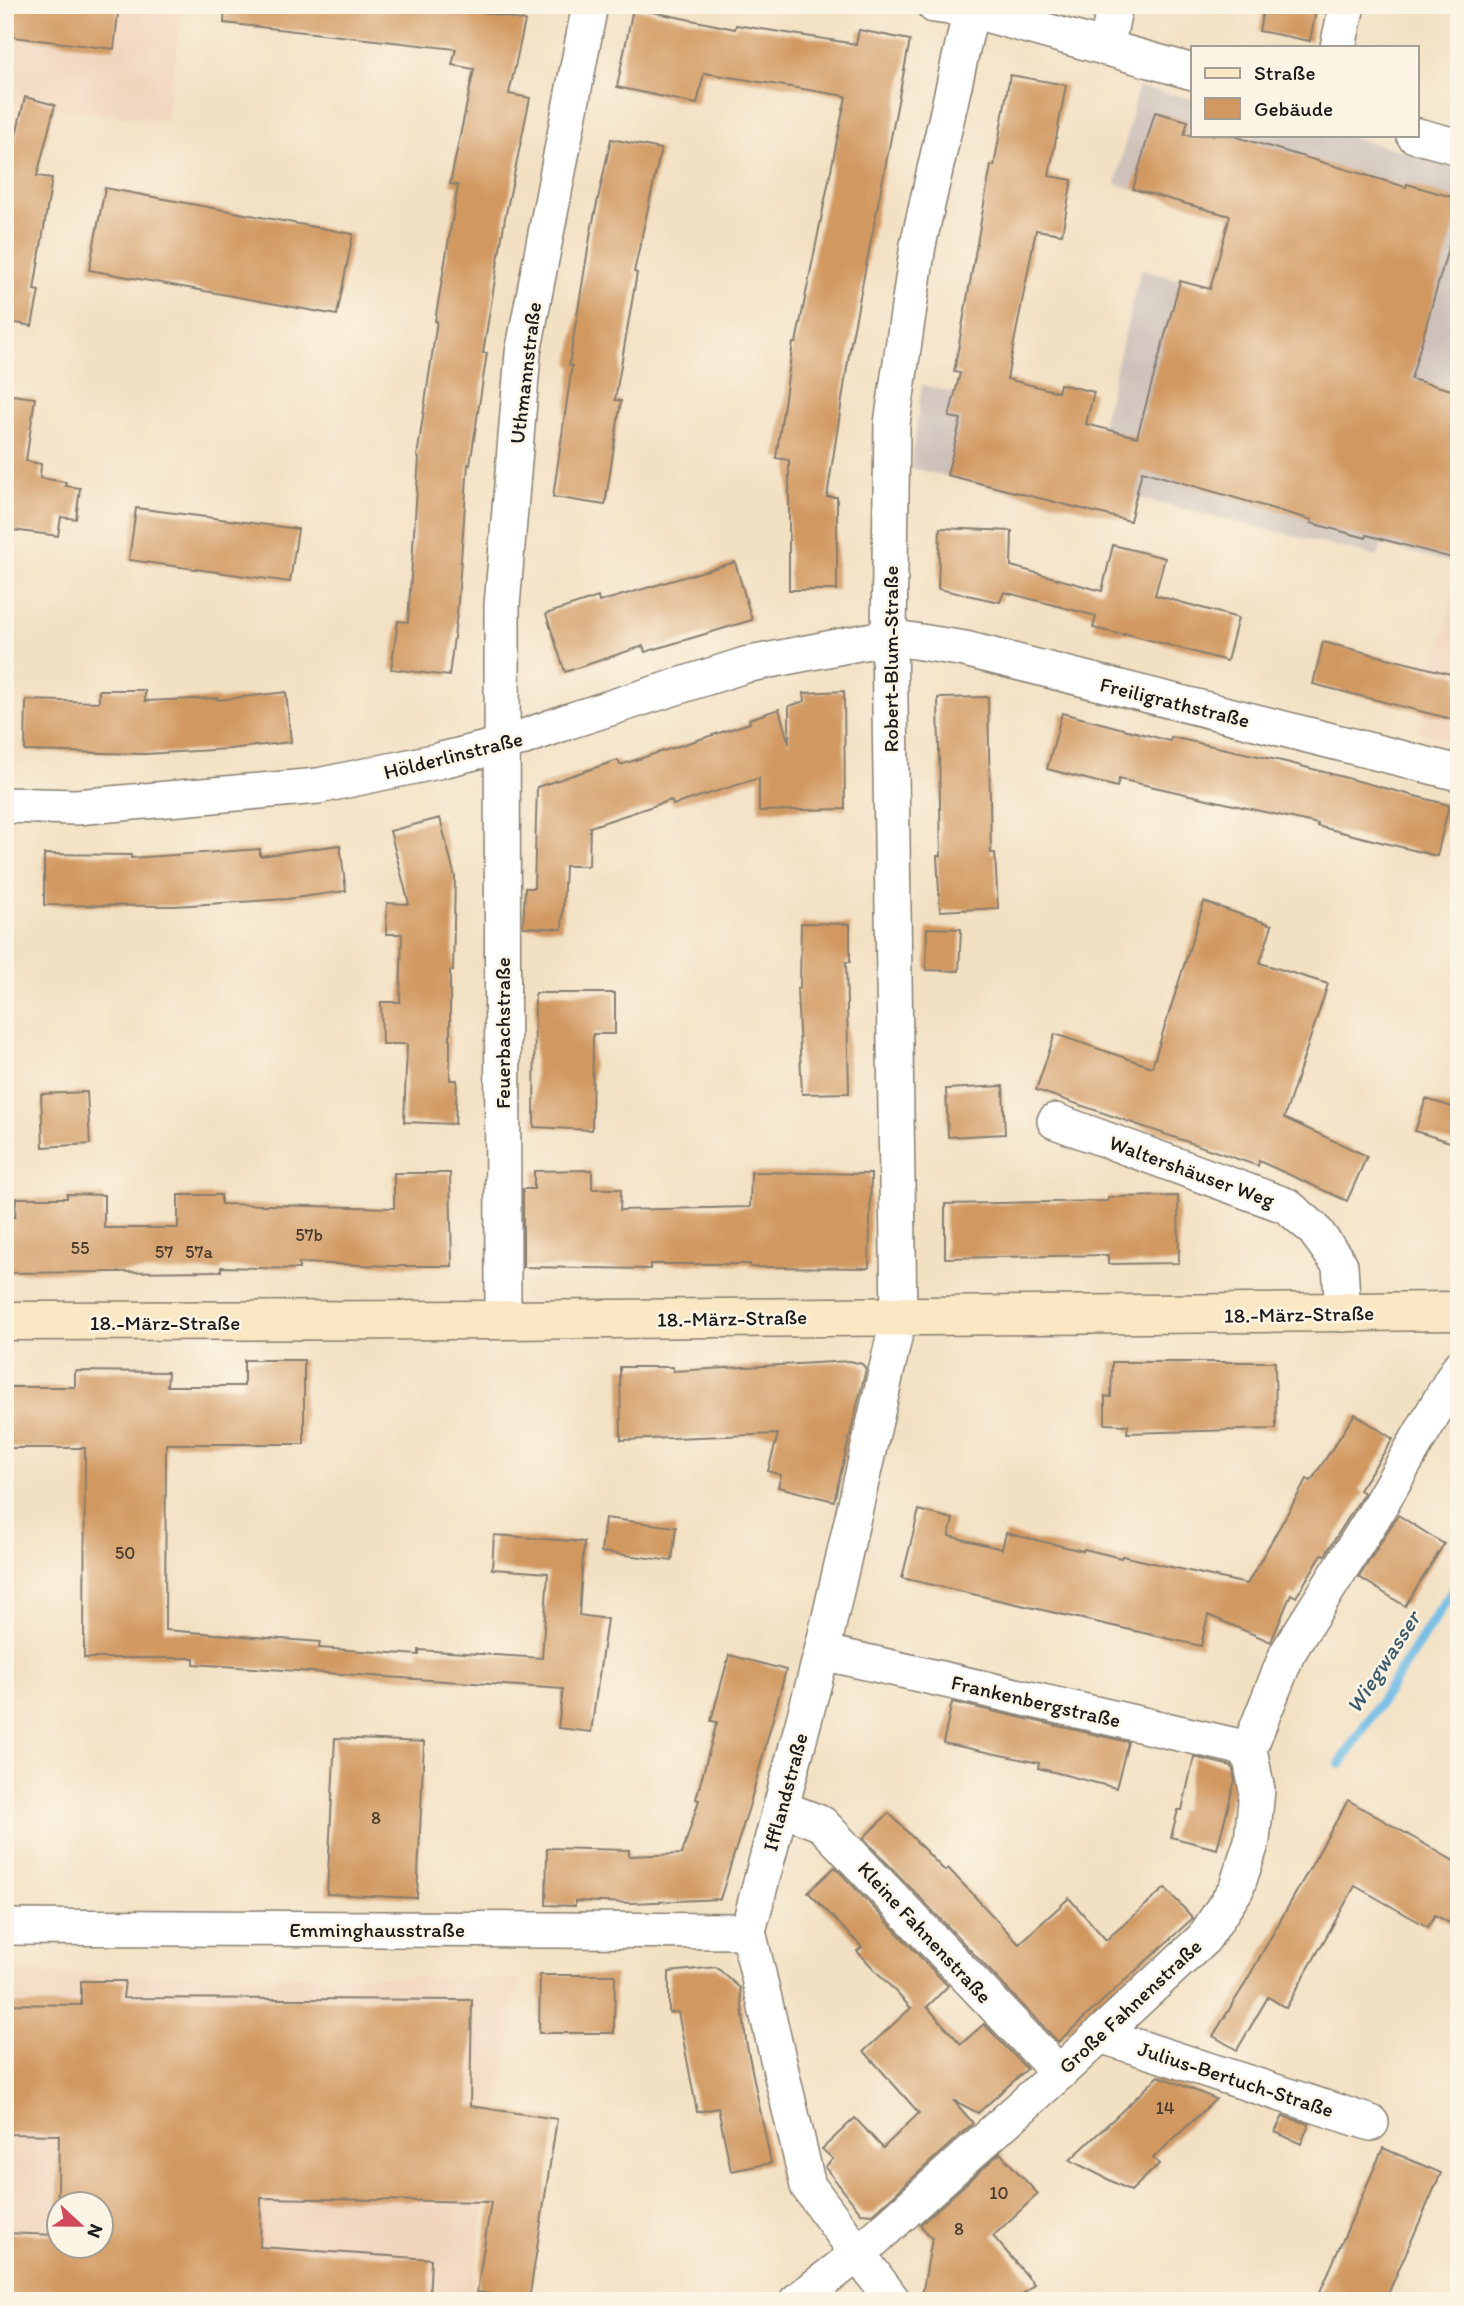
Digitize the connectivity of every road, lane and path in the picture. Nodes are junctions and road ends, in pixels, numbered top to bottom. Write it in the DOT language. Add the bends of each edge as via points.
graph roads {
  1 [pos="590,5"];
  2 [pos="934,5"];
  3 [pos="1115,5"];
  4 [pos="1347,5"];
  5 [pos="972,8"];
  6 [pos="1338,46"];
  7 [pos="1107,48"];
  8 [pos="1191,71"];
  9 [pos="1418,136"];
  10 [pos="1459,147"];
  11 [pos="889,637"];
  12 [pos="502,745"];
  13 [pos="1459,773"];
  14 [pos="5,805"];
  15 [pos="1055,1121"];
  16 [pos="1459,1311"];
  17 [pos="1343,1314"];
  18 [pos="899,1316"];
  19 [pos="503,1320"];
  20 [pos="5,1321"];
  21 [pos="1459,1368"];
  22 [pos="822,1653"];
  23 [pos="1249,1749"];
  24 [pos="781,1808"];
  25 [pos="5,1927"];
  26 [pos="748,1931"];
  27 [pos="1100,2035"];
  28 [pos="1059,2073"];
  29 [pos="1371,2123"];
  30 [pos="859,2253"];
  31 [pos="797,2301"];
  32 [pos="894,2301"];
  1 -- 12 [label="street, Uthmannstraße" via="523,353 502,606"];
  2 -- 5 [label="street"];
  3 -- 7 [label="street"];
  4 -- 6 [label="street"];
  5 -- 7 [label="street"];
  5 -- 11 [label="street, Robert-Blum-Straße" via="918,245 892,424"];
  7 -- 8 [label="street"];
  9 -- 10 [label="street"];
  11 -- 12 [label="street, Hölderlinstraße" via="744,665"];
  11 -- 13 [label="street, Freiligrathstraße" via="965,649"];
  11 -- 18 [label="street, Robert-Blum-Straße"];
  12 -- 14 [label="street, Hölderlinstraße" via="318,786 76,807"];
  12 -- 19 [label="street, Feuerbachstraße"];
  15 -- 17 [label="street, Waltershäuser Weg" via="1287,1206 1313,1228 1340,1265"];
  16 -- 17 [label="street, 18.-März-Straße"];
  17 -- 18 [label="street, 18.-März-Straße"];
  18 -- 19 [label="street, 18.-März-Straße"];
  18 -- 22 [label="street, Ifflandstraße"];
  19 -- 20 [label="street, 18.-März-Straße"];
  21 -- 23 [label="street" via="1287,1654"];
  22 -- 23 [label="street, Frankenbergstraße"];
  22 -- 24 [label="street, Ifflandstraße"];
  23 -- 27 [label="street, Große Fahnenstraße" via="1257,1790 1252,1841 1236,1889 1204,1938"];
  24 -- 26 [label="street, Ifflandstraße"];
  24 -- 28 [label="street, Kleine Fahnenstraße" via="822,1824"];
  25 -- 26 [label="street, Emminghausstraße"];
  26 -- 30 [label="street, Ifflandstraße" via="808,2186"];
  27 -- 28 [label="street, Große Fahnenstraße"];
  27 -- 29 [label="street, Julius-Bertuch-Straße"];
  28 -- 30 [label="street, Große Fahnenstraße"];
  30 -- 31 [label="street, Große Fahnenstraße"];
  30 -- 32 [label="street, Ifflandstraße"];
}
